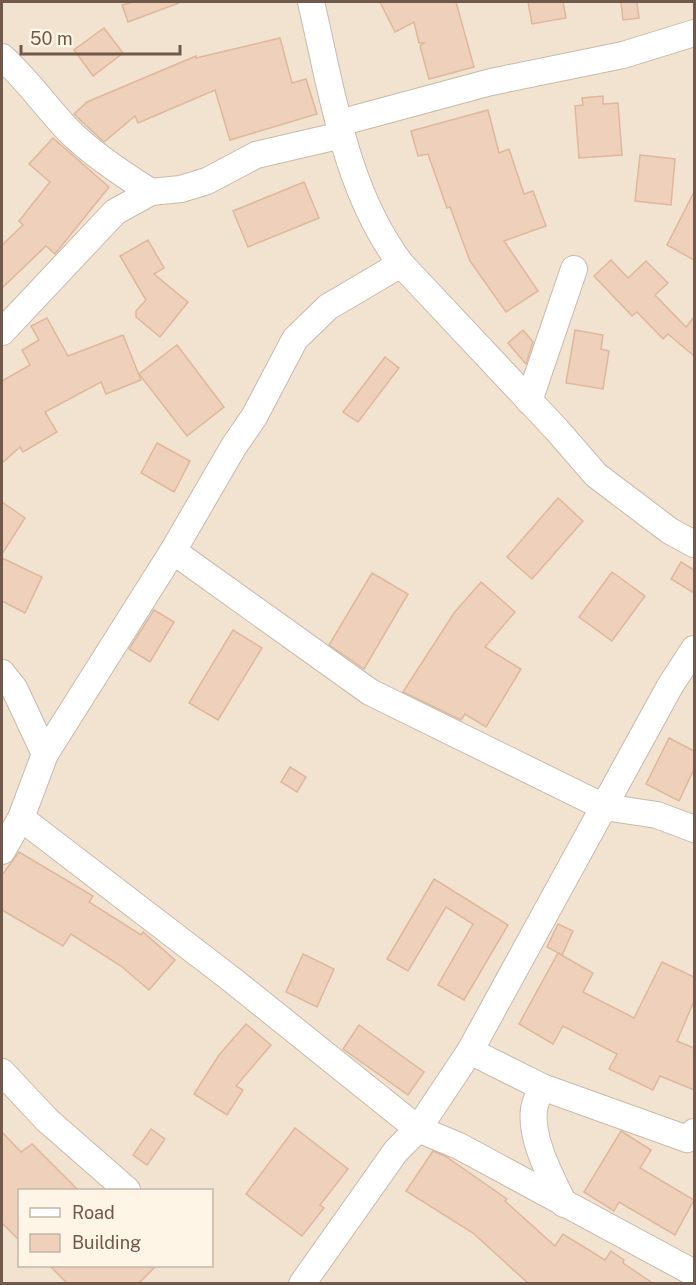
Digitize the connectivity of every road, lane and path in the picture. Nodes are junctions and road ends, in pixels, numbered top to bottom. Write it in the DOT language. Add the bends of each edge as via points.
graph roads {
  1 [pos="311,2"];
  2 [pos="694,33"];
  3 [pos="2,57"];
  4 [pos="340,129"];
  5 [pos="151,192"];
  6 [pos="401,264"];
  7 [pos="574,269"];
  8 [pos="2,331"];
  9 [pos="530,401"];
  10 [pos="694,544"];
  11 [pos="173,551"];
  12 [pos="694,649"];
  13 [pos="2,673"];
  14 [pos="45,754"];
  15 [pos="604,807"];
  16 [pos="21,818"];
  17 [pos="694,829"];
  18 [pos="2,851"];
  19 [pos="470,1051"];
  20 [pos="2,1072"];
  21 [pos="542,1087"];
  22 [pos="418,1129"];
  23 [pos="692,1138"];
  24 [pos="125,1189"];
  25 [pos="564,1204"];
  26 [pos="694,1273"];
  27 [pos="302,1284"];
  1 -- 4 [label="street"];
  2 -- 4 [label="street" via="623,55 491,82"];
  3 -- 5 [label="street" via="69,130 123,175"];
  4 -- 5 [label="street" via="256,155 181,189"];
  4 -- 6 [label="street" via="366,206 383,240"];
  5 -- 8 [label="street" via="115,212"];
  6 -- 9 [label="street"];
  6 -- 11 [label="street" via="328,307 295,339 254,417"];
  7 -- 9 [label="street"];
  9 -- 10 [label="street" via="596,475 670,531"];
  11 -- 14 [label="street"];
  11 -- 15 [label="street" via="370,692"];
  12 -- 15 [label="street"];
  13 -- 14 [label="street" via="14,688"];
  14 -- 16 [label="street"];
  15 -- 17 [label="street" via="657,815"];
  15 -- 19 [label="street"];
  16 -- 18 [label="street"];
  16 -- 22 [label="street"];
  19 -- 21 [label="street"];
  19 -- 22 [label="street"];
  20 -- 24 [label="street" via="47,1120"];
  21 -- 23 [label="street"];
  21 -- 25 [label="street" via="534,1110 537,1136"];
  22 -- 25 [label="street" via="459,1146"];
  22 -- 27 [label="street" via="396,1152"];
  25 -- 26 [label="street"];
}
